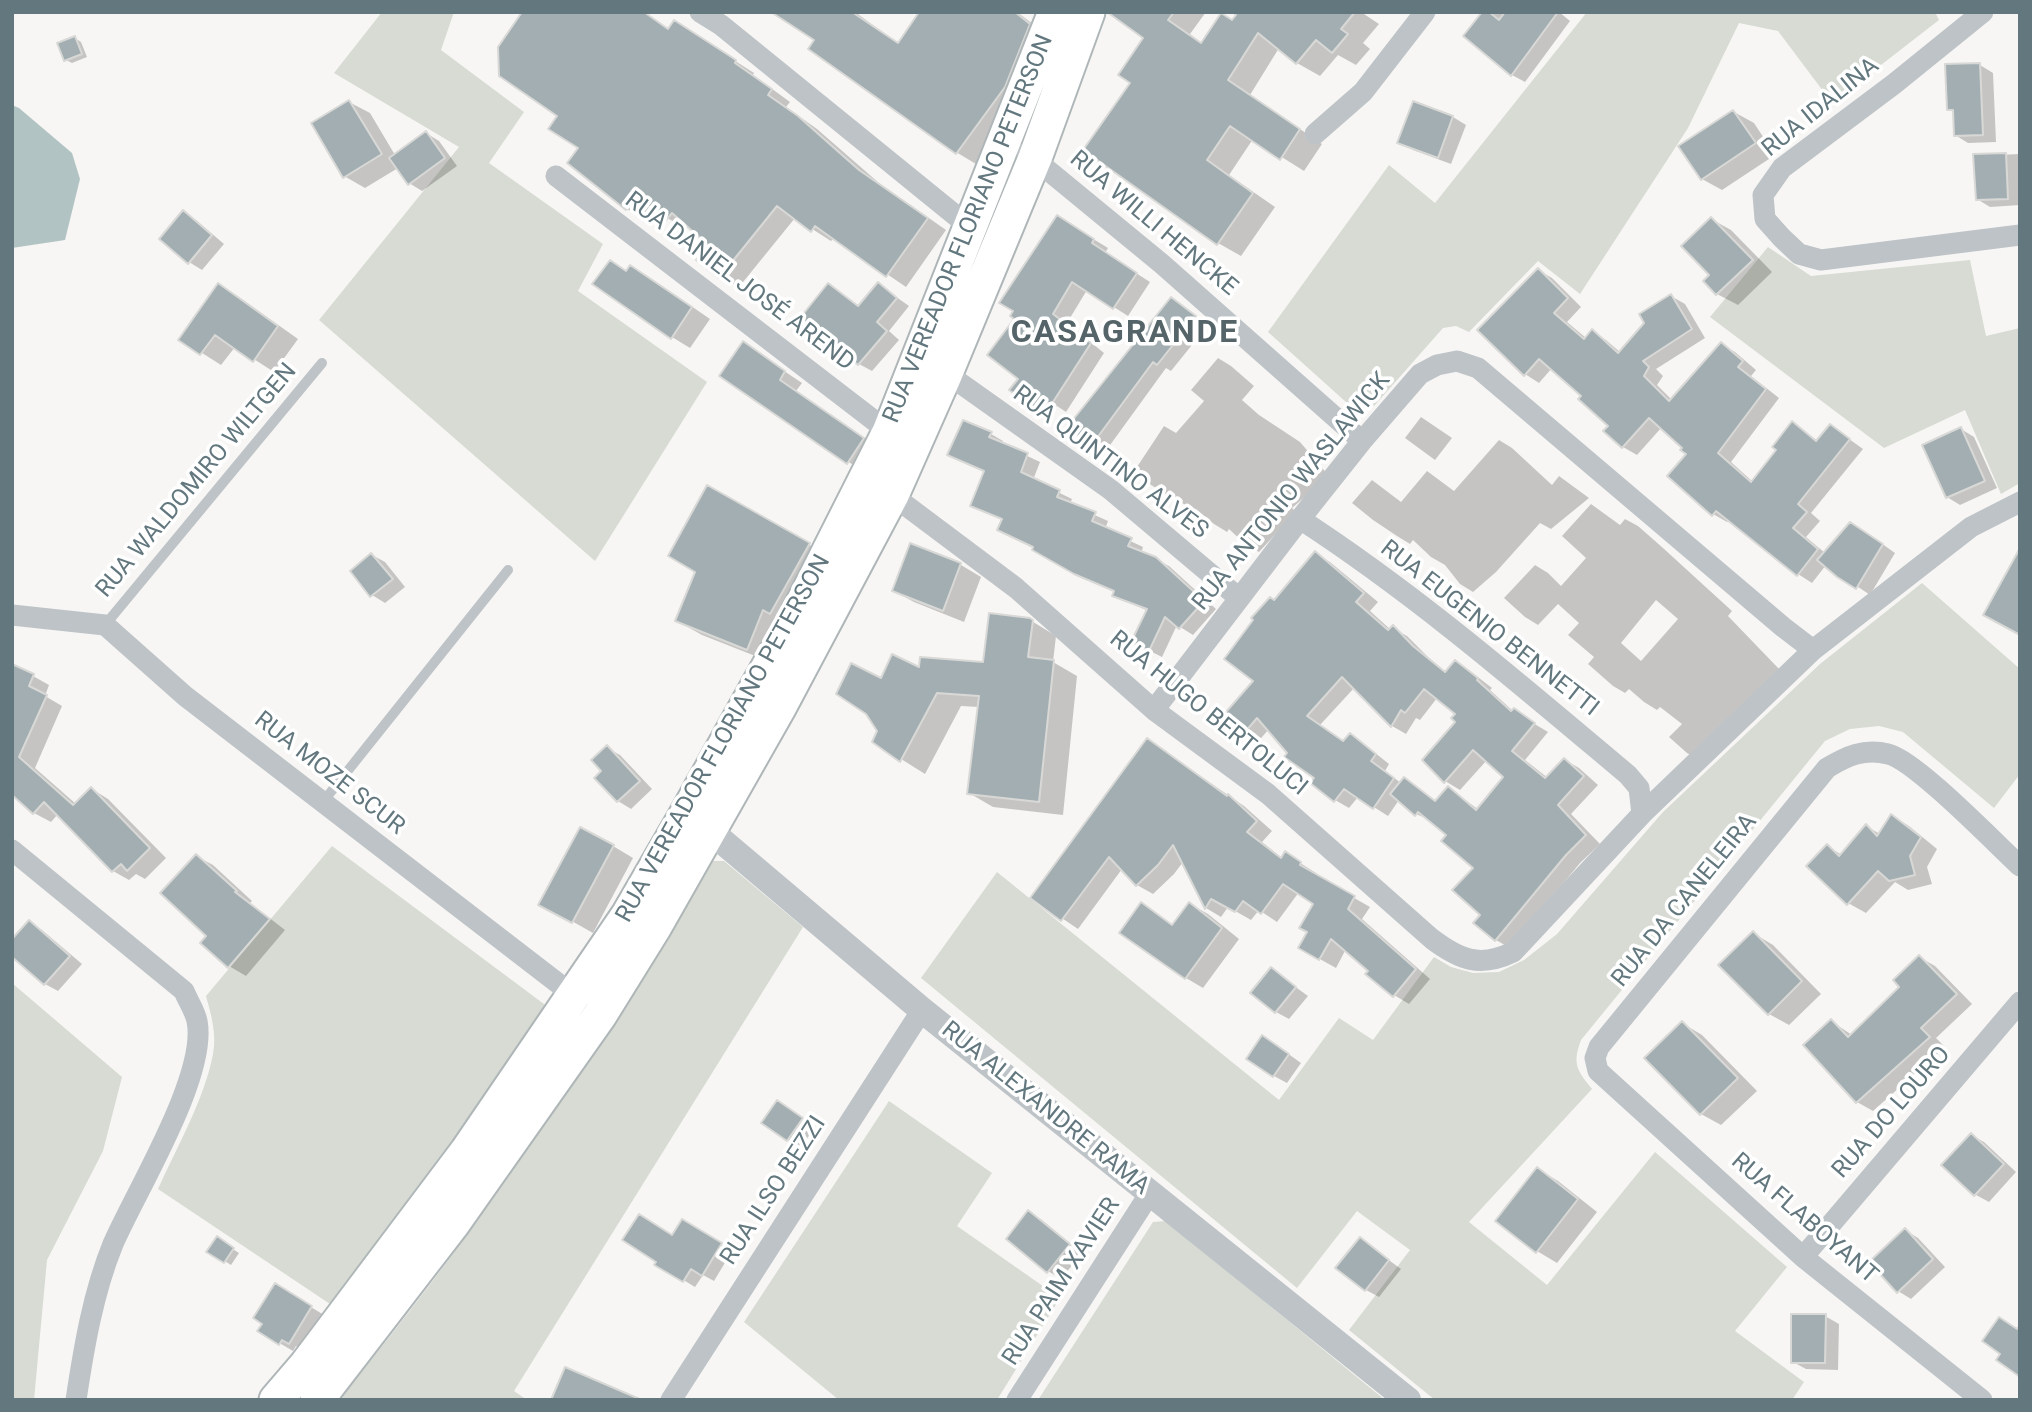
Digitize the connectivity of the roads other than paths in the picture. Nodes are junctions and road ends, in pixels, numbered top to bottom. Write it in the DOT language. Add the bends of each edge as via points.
graph roads {
  1 [pos="701,12"];
  2 [pos="1054,12"];
  3 [pos="1088,12"];
  4 [pos="1425,12"];
  5 [pos="1983,12"];
  6 [pos="1315,134"];
  7 [pos="1006,139"];
  8 [pos="1035,158"];
  9 [pos="555,176"];
  10 [pos="971,228"];
  11 [pos="2020,235"];
  12 [pos="322,363"];
  13 [pos="946,373"];
  14 [pos="889,432"];
  15 [pos="1362,441"];
  16 [pos="892,495"];
  17 [pos="2020,502"];
  18 [pos="1300,519"];
  19 [pos="508,570"];
  20 [pos="1239,598"];
  21 [pos="12,615"];
  22 [pos="105,625"];
  23 [pos="1813,650"];
  24 [pos="1154,710"];
  25 [pos="322,803"];
  26 [pos="1642,814"];
  27 [pos="698,821"];
  28 [pos="12,850"];
  29 [pos="2020,866"];
  30 [pos="573,996"];
  31 [pos="2020,1002"];
  32 [pos="922,1010"];
  33 [pos="600,1015"];
  34 [pos="1598,1071"];
  35 [pos="1150,1193"];
  36 [pos="1803,1257"];
  37 [pos="76,1400"];
  38 [pos="276,1400"];
  39 [pos="317,1400"];
  40 [pos="671,1400"];
  41 [pos="1017,1400"];
  42 [pos="1408,1400"];
  43 [pos="1982,1400"];
  1 -- 10 [label="street"];
  2 -- 7 [label="main road, RUA VEREADOR FLORIANO PETERSON"];
  3 -- 8 [label="main road, RUA VEREADOR FLORIANO PETERSON"];
  4 -- 6 [label="street" via="1363,92"];
  5 -- 11 [label="street, RUA IDALINA" via="1782,168 1763,195 1765,219 1799,254 1821,260"];
  7 -- 8 [label="street, RUA WILLI HENCKE"];
  7 -- 10 [label="main road, RUA VEREADOR FLORIANO PETERSON"];
  8 -- 13 [label="main road, RUA VEREADOR FLORIANO PETERSON"];
  8 -- 15 [label="street, RUA WILLI HENCKE"];
  9 -- 14 [label="street, RUA DANIEL JOSÉ AREND"];
  10 -- 14 [label="main road, RUA VEREADOR FLORIANO PETERSON"];
  12 -- 22 [label="lane, RUA WALDOMIRO WILTGEN"];
  13 -- 16 [label="main road, RUA VEREADOR FLORIANO PETERSON"];
  13 -- 20 [label="street, RUA QUINTINO ALVES" via="1111,490"];
  14 -- 27 [label="main road, RUA VEREADOR FLORIANO PETERSON"];
  15 -- 18 [label="street, RUA ANTONIO WASLAWICK"];
  15 -- 23 [label="street, RUA ANTONIO WASLAWICK" via="1420,374 1457,361 1478,368"];
  16 -- 24 [label="street, RUA HUGO BERTOLUCI" via="1016,588"];
  16 -- 27 [label="main road, RUA VEREADOR FLORIANO PETERSON" via="780,706"];
  17 -- 23 [label="street" via="1971,527"];
  18 -- 20 [label="street, RUA ANTONIO WASLAWICK"];
  18 -- 26 [label="street, RUA EUGENIO BENNETTI" via="1474,645 1628,775 1639,788"];
  19 -- 25 [label="lane"];
  20 -- 24 [label="street, RUA ANTONIO WASLAWICK"];
  21 -- 22 [label="street"];
  22 -- 25 [label="street, RUA MOZE SCUR" via="185,696"];
  23 -- 26 [label="street"];
  24 -- 26 [label="street, RUA HUGO BERTOLUCI" via="1268,794 1432,939 1453,955 1472,960 1494,961 1513,952"];
  25 -- 30 [label="street, RUA MOZE SCUR"];
  27 -- 30 [label="main road, RUA VEREADOR FLORIANO PETERSON"];
  27 -- 32 [label="street, RUA ALEXANDRE RAMA"];
  27 -- 33 [label="main road, RUA VEREADOR FLORIANO PETERSON" via="654,928"];
  28 -- 37 [label="street" via="184,992 197,1021 197,1055 185,1092 113,1246 85,1336"];
  29 -- 34 [label="street, RUA DA CANELEIRA" via="1937,789 1890,754 1866,751 1847,756 1827,768 1599,1047 1595,1058"];
  30 -- 33 [label="street, RUA MOZE SCUR"];
  30 -- 38 [label="main road, RUA VEREADOR FLORIANO PETERSON" via="467,1152"];
  31 -- 36 [label="street, RUA DO LOURO"];
  32 -- 35 [label="street, RUA ALEXANDRE RAMA"];
  32 -- 40 [label="street, RUA ILSO BEZZI"];
  33 -- 39 [label="main road, RUA VEREADOR FLORIANO PETERSON" via="452,1225"];
  34 -- 36 [label="street, RUA FLABOYANT"];
  35 -- 41 [label="street, RUA PAIM XAVIER"];
  35 -- 42 [label="street, RUA ALEXANDRE RAMA"];
  36 -- 43 [label="street, RUA FLABOYANT"];
}
